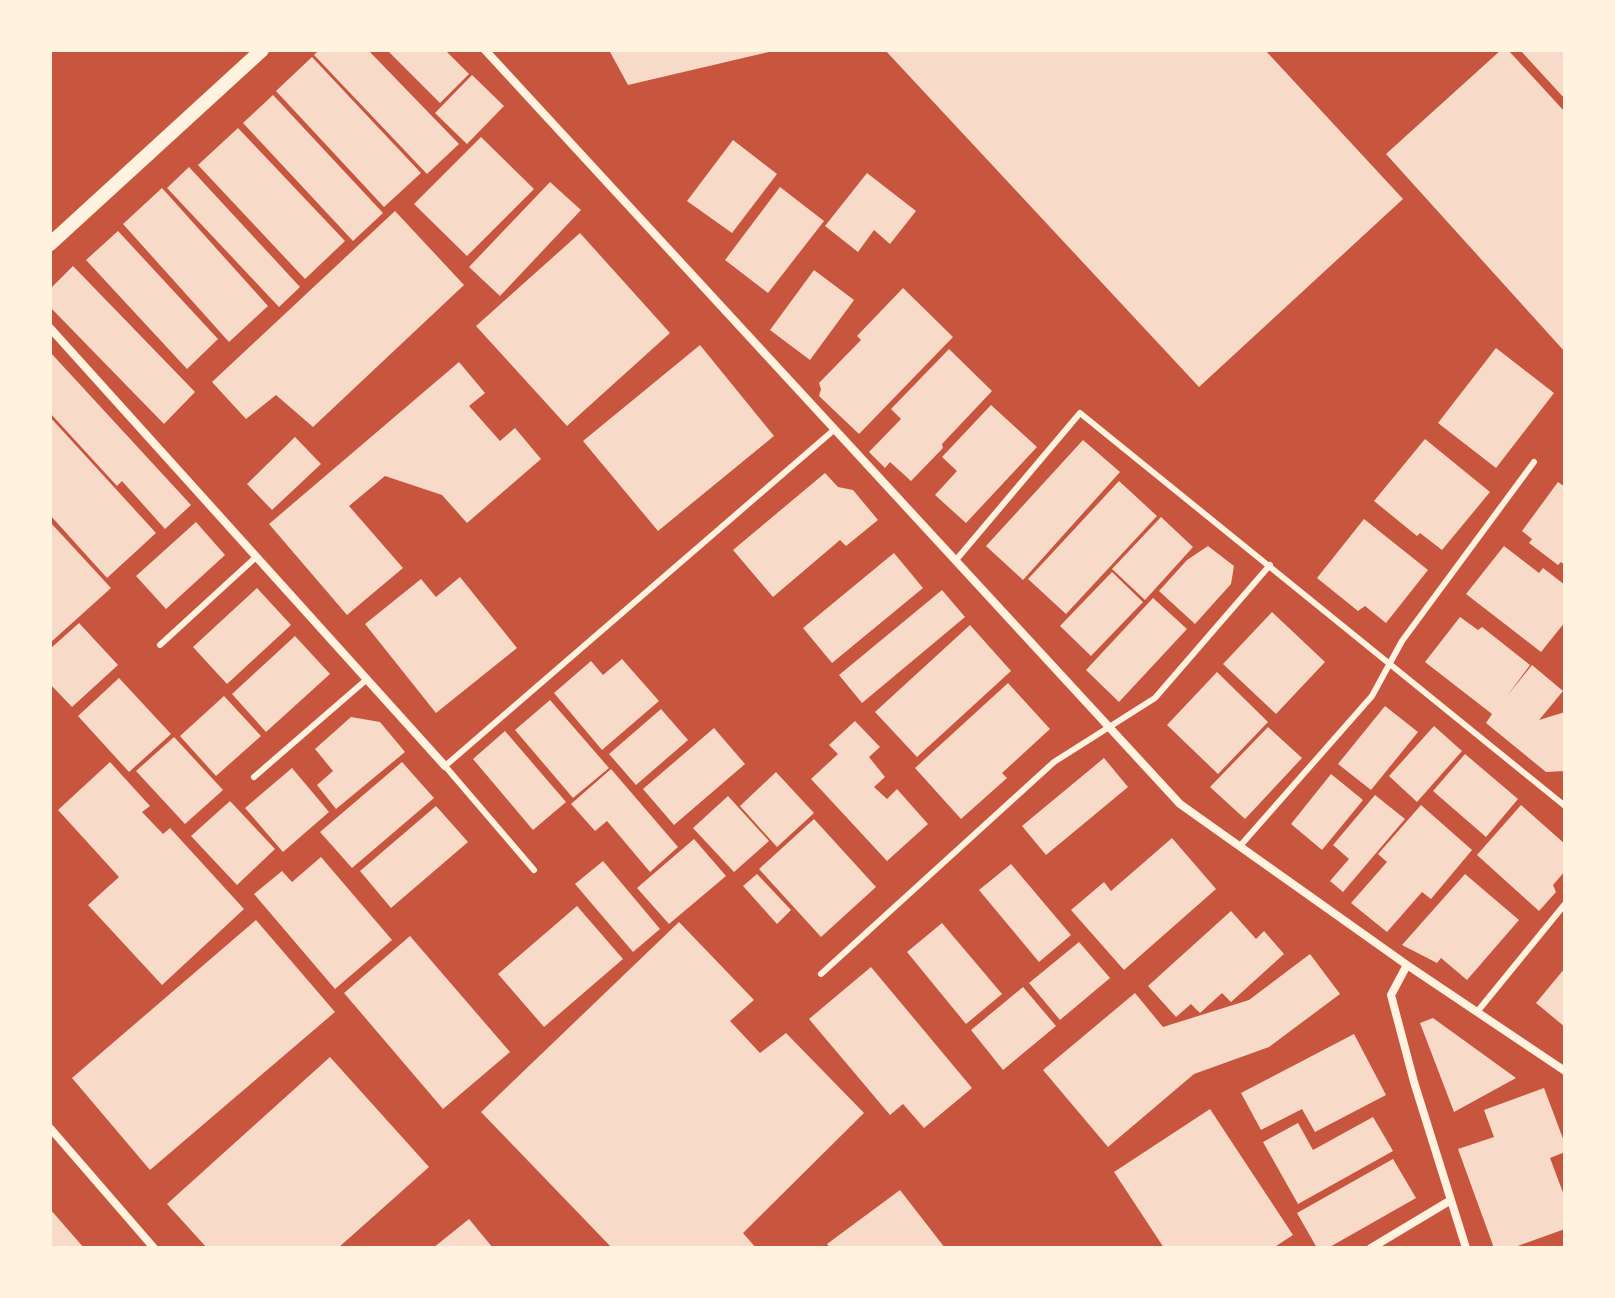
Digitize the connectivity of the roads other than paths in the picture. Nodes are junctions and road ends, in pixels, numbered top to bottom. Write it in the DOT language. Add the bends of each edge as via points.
graph roads {
  1 [pos="262,50"];
  2 [pos="485,50"];
  3 [pos="50,244"];
  4 [pos="50,328"];
  5 [pos="835,429"];
  6 [pos="1534,462"];
  7 [pos="255,558"];
  8 [pos="956,560"];
  9 [pos="1270,565"];
  10 [pos="160,645"];
  11 [pos="1390,663"];
  12 [pos="366,680"];
  13 [pos="1111,728"];
  14 [pos="445,766"];
  15 [pos="254,777"];
  16 [pos="1565,806"];
  17 [pos="1240,846"];
  18 [pos="534,870"];
  19 [pos="1565,904"];
  20 [pos="1407,965"];
  21 [pos="821,974"];
  22 [pos="1477,1012"];
  23 [pos="1565,1071"];
  24 [pos="50,1128"];
  25 [pos="1451,1200"];
  26 [pos="154,1248"];
  27 [pos="1371,1248"];
  28 [pos="1466,1248"];
  1 -- 3 [label="street"];
  2 -- 5 [label="street"];
  4 -- 7 [label="street"];
  5 -- 8 [label="street"];
  5 -- 14 [label="lane"];
  6 -- 11 [label="lane"];
  7 -- 10 [label="lane"];
  7 -- 12 [label="street"];
  8 -- 9 [label="lane" via="1080,413"];
  8 -- 13 [label="street"];
  9 -- 11 [label="lane"];
  9 -- 13 [label="lane" via="1155,698"];
  11 -- 16 [label="lane"];
  11 -- 17 [label="lane" via="1372,696"];
  12 -- 14 [label="street"];
  12 -- 15 [label="lane"];
  13 -- 17 [label="street" via="1180,804"];
  13 -- 21 [label="lane" via="1054,762"];
  14 -- 18 [label="lane"];
  17 -- 20 [label="street"];
  19 -- 22 [label="lane"];
  20 -- 22 [label="street"];
  20 -- 25 [label="street" via="1391,995"];
  22 -- 23 [label="street"];
  24 -- 26 [label="street"];
  25 -- 27 [label="street"];
  25 -- 28 [label="street"];
}
